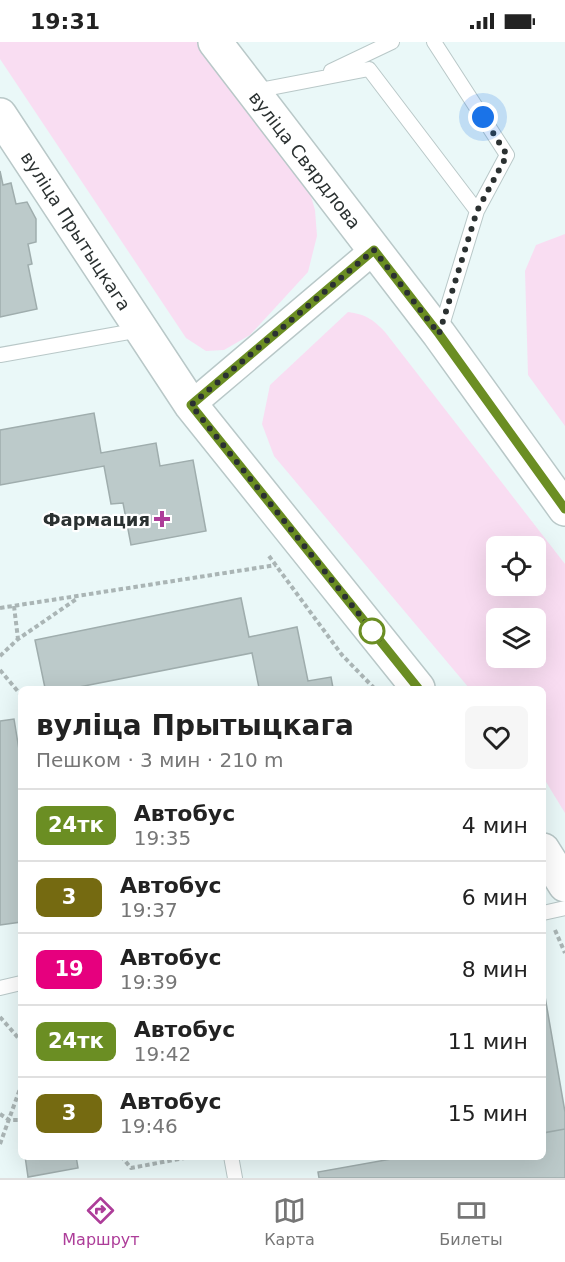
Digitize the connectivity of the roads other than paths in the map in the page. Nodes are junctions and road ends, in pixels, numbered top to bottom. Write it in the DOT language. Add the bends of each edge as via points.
graph roads {
  1 [pos="215,42"];
  2 [pos="392,42"];
  3 [pos="434,42"];
  4 [pos="313,80"];
  5 [pos="252,92"];
  6 [pos="0,115"];
  7 [pos="477,211"];
  8 [pos="374,250"];
  9 [pos="141,330"];
  10 [pos="439,334"];
  11 [pos="0,356"];
  12 [pos="191,405"];
  13 [pos="565,509"];
  14 [pos="416,686"];
  15 [pos="546,855"];
  16 [pos="565,885"];
  17 [pos="565,908"];
  18 [pos="546,912"];
  19 [pos="18,984"];
  20 [pos="0,988"];
  21 [pos="232,1160"];
  22 [pos="234,1178"];
  1 -- 5 [label="street, вуліца Свярдлова"];
  2 -- 4 [label="lane"];
  3 -- 7 [label="lane" via="507,155"];
  4 -- 5 [label="lane"];
  4 -- 7 [label="lane" via="369,69"];
  5 -- 8 [label="street, вуліца Свярдлова"];
  6 -- 9 [label="street, вуліца Прытыцкага"];
  7 -- 10 [label="lane"];
  8 -- 10 [label="street, вуліца Свярдлова"];
  8 -- 12 [label="street"];
  9 -- 11 [label="lane"];
  9 -- 12 [label="street, вуліца Прытыцкага"];
  10 -- 13 [label="street, вуліца Свярдлова"];
  12 -- 14 [label="street, вуліца Прытыцкага"];
  15 -- 16 [label="street"];
  17 -- 18 [label="lane"];
  19 -- 20 [label="lane"];
  21 -- 22 [label="lane"];
}
